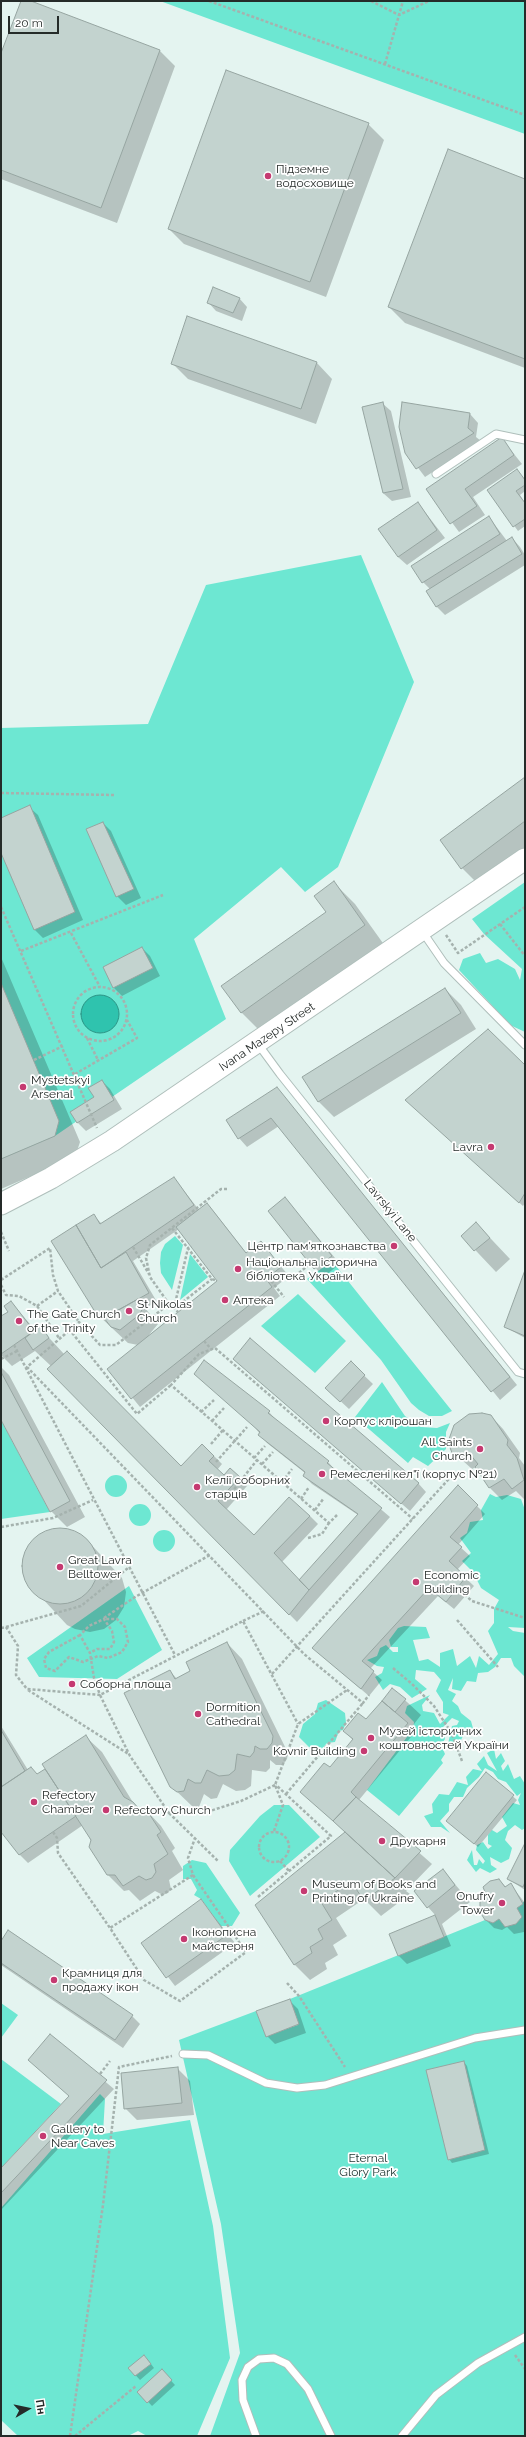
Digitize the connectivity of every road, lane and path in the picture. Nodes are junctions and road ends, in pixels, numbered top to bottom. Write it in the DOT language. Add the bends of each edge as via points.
graph roads {
  1 [pos="209,1"];
  2 [pos="372,1"];
  3 [pos="403,1"];
  4 [pos="429,1"];
  5 [pos="399,15"];
  6 [pos="384,64"];
  7 [pos="525,115"];
  8 [pos="525,440"];
  9 [pos="436,474"];
  10 [pos="1,793"];
  11 [pos="115,795"];
  12 [pos="525,859"];
  13 [pos="163,895"];
  14 [pos="1,907"];
  15 [pos="525,907"];
  16 [pos="500,924"];
  17 [pos="422,931"];
  18 [pos="71,933"];
  19 [pos="21,952"];
  20 [pos="458,953"];
  21 [pos="525,956"];
  22 [pos="100,987"];
  23 [pos="127,1020"];
  24 [pos="87,1038"];
  25 [pos="258,1043"];
  26 [pos="525,1045"];
  27 [pos="63,1046"];
  28 [pos="34,1060"];
  29 [pos="98,1060"];
  30 [pos="75,1074"];
  31 [pos="99,1134"];
  32 [pos="227,1189"];
  33 [pos="1,1204"];
  34 [pos="172,1228"];
  35 [pos="1,1232"];
  36 [pos="191,1246"];
  37 [pos="133,1247"];
  38 [pos="188,1248"];
  39 [pos="9,1251"];
  40 [pos="310,1264"];
  41 [pos="150,1276"];
  42 [pos="295,1276"];
  43 [pos="268,1277"];
  44 [pos="212,1279"];
  45 [pos="1,1280"];
  46 [pos="217,1281"];
  47 [pos="1,1285"];
  48 [pos="58,1291"];
  49 [pos="284,1297"];
  50 [pos="169,1304"];
  51 [pos="37,1306"];
  52 [pos="174,1308"];
  53 [pos="178,1312"];
  54 [pos="79,1322"];
  55 [pos="69,1329"];
  56 [pos="59,1338"];
  57 [pos="204,1342"];
  58 [pos="14,1345"];
  59 [pos="212,1350"];
  60 [pos="17,1351"];
  61 [pos="1,1359"];
  62 [pos="27,1367"];
  63 [pos="525,1374"];
  64 [pos="170,1385"];
  65 [pos="214,1400"];
  66 [pos="224,1408"];
  67 [pos="201,1412"];
  68 [pos="212,1421"];
  69 [pos="247,1427"];
  70 [pos="223,1430"];
  71 [pos="235,1441"];
  72 [pos="211,1444"];
  73 [pos="265,1446"];
  74 [pos="272,1452"];
  75 [pos="256,1459"];
  76 [pos="216,1462"];
  77 [pos="262,1464"];
  78 [pos="292,1469"];
  79 [pos="456,1471"];
  80 [pos="282,1482"];
  81 [pos="309,1487"];
  82 [pos="228,1497"];
  83 [pos="324,1498"];
  84 [pos="301,1499"];
  85 [pos="93,1500"];
  86 [pos="315,1510"];
  87 [pos="338,1515"];
  88 [pos="413,1518"];
  89 [pos="329,1523"];
  90 [pos="1,1527"];
  91 [pos="308,1538"];
  92 [pos="210,1555"];
  93 [pos="128,1568"];
  94 [pos="457,1588"];
  95 [pos="142,1594"];
  96 [pos="264,1611"];
  97 [pos="525,1618"];
  98 [pos="104,1619"];
  99 [pos="457,1620"];
  100 [pos="243,1621"];
  101 [pos="1,1628"];
  102 [pos="6,1628"];
  103 [pos="80,1635"];
  104 [pos="297,1646"];
  105 [pos="90,1653"];
  106 [pos="175,1655"];
  107 [pos="91,1660"];
  108 [pos="498,1667"];
  109 [pos="393,1668"];
  110 [pos="272,1674"];
  111 [pos="27,1689"];
  112 [pos="347,1690"];
  113 [pos="100,1695"];
  114 [pos="369,1695"];
  115 [pos="363,1703"];
  116 [pos="298,1724"];
  117 [pos="130,1756"];
  118 [pos="462,1761"];
  119 [pos="275,1785"];
  120 [pos="286,1794"];
  121 [pos="169,1813"];
  122 [pos="274,1831"];
  123 [pos="53,1832"];
  124 [pos="195,1838"];
  125 [pos="280,1861"];
  126 [pos="219,1862"];
  127 [pos="289,1871"];
  128 [pos="193,1875"];
  129 [pos="258,1897"];
  130 [pos="110,1928"];
  131 [pos="287,1984"];
  132 [pos="525,2030"];
  133 [pos="183,2054"];
  134 [pos="110,2061"];
  135 [pos="100,2074"];
  136 [pos="352,2077"];
  137 [pos="525,2337"];
  138 [pos="509,2346"];
  139 [pos="525,2369"];
  140 [pos="136,2386"];
  141 [pos="70,2436"];
  142 [pos="75,2436"];
  143 [pos="256,2436"];
  144 [pos="330,2436"];
  145 [pos="402,2436"];
  1 -- 6 [label="path"];
  2 -- 5 [label="path"];
  3 -- 5 [label="path"];
  4 -- 5 [label="path"];
  5 -- 6 [label="path"];
  6 -- 7 [label="path"];
  8 -- 9 [label="lane" via="496,434"];
  10 -- 11 [label="path"];
  12 -- 17 [label="main road, Ivana Mazepy Street"];
  13 -- 18 [label="path"];
  14 -- 19 [label="path"];
  15 -- 16 [label="path"];
  16 -- 20 [label="path"];
  16 -- 21 [label="path"];
  17 -- 25 [label="main road, Ivana Mazepy Street"];
  17 -- 26 [label="lane" via="444,962"];
  18 -- 19 [label="path"];
  18 -- 22 [label="path"];
  19 -- 27 [label="path"];
  22 -- 23 [label="path" via="108,988 121,997 126,1008"];
  22 -- 24 [label="path" via="83,993 74,1009 77,1027"];
  23 -- 24 [label="path" via="123,1029 109,1040 100,1042"];
  23 -- 29 [label="path" via="137,1038"];
  24 -- 29 [label="path"];
  25 -- 33 [label="main road, Ivana Mazepy Street" via="112,1141 51,1178"];
  25 -- 63 [label="lane, Lavrskyi Lane" via="518,1372"];
  27 -- 28 [label="path"];
  27 -- 30 [label="path"];
  29 -- 30 [label="path"];
  30 -- 31 [label="path"];
  32 -- 34 [label="path" via="221,1189"];
  34 -- 38 [label="path"];
  34 -- 41 [label="path" via="150,1245 146,1258"];
  35 -- 39 [label="path"];
  36 -- 38 [label="path"];
  37 -- 41 [label="path"];
  38 -- 44 [label="path"];
  38 -- 52 [label="path"];
  40 -- 42 [label="path"];
  41 -- 50 [label="path"];
  43 -- 49 [label="path"];
  44 -- 46 [label="path"];
  44 -- 52 [label="path"];
  45 -- 48 [label="path" via="50,1248"];
  47 -- 51 [label="path" via="6,1295 18,1296"];
  48 -- 51 [label="path"];
  48 -- 54 [label="path"];
  50 -- 52 [label="path"];
  50 -- 54 [label="path" via="116,1345 100,1345"];
  51 -- 56 [label="path"];
  52 -- 53 [label="path"];
  54 -- 55 [label="path"];
  55 -- 56 [label="path"];
  55 -- 64 [label="path" via="137,1414"];
  56 -- 62 [label="path"];
  57 -- 59 [label="path"];
  58 -- 60 [label="path"];
  59 -- 64 [label="path" via="199,1354"];
  59 -- 88 [label="path" via="215,1348"];
  60 -- 61 [label="path"];
  60 -- 62 [label="path"];
  62 -- 85 [label="path"];
  62 -- 92 [label="path"];
  64 -- 67 [label="path"];
  65 -- 67 [label="path"];
  66 -- 68 [label="path"];
  67 -- 68 [label="path"];
  68 -- 70 [label="path"];
  69 -- 71 [label="path"];
  70 -- 71 [label="path"];
  70 -- 72 [label="path"];
  71 -- 75 [label="path"];
  71 -- 76 [label="path"];
  73 -- 75 [label="path"];
  74 -- 77 [label="path"];
  75 -- 77 [label="path"];
  75 -- 82 [label="path"];
  77 -- 80 [label="path"];
  78 -- 80 [label="path"];
  79 -- 88 [label="path"];
  80 -- 84 [label="path"];
  81 -- 84 [label="path"];
  83 -- 86 [label="path"];
  84 -- 86 [label="path"];
  85 -- 90 [label="path" via="53,1518"];
  85 -- 93 [label="path"];
  86 -- 89 [label="path"];
  87 -- 89 [label="path"];
  88 -- 104 [label="path"];
  89 -- 91 [label="path" via="322,1534"];
  92 -- 95 [label="path"];
  92 -- 96 [label="path"];
  93 -- 95 [label="path"];
  93 -- 102 [label="path" via="81,1606"];
  94 -- 97 [label="path" via="472,1601"];
  95 -- 98 [label="path"];
  95 -- 106 [label="path"];
  96 -- 100 [label="path"];
  96 -- 104 [label="path"];
  98 -- 103 [label="path" via="88,1626"];
  98 -- 105 [label="path" via="112,1631 114,1642 110,1648 97,1649"];
  98 -- 107 [label="path" via="117,1620 125,1627 128,1642 122,1652 108,1658 98,1656"];
  99 -- 108 [label="path"];
  100 -- 106 [label="path"];
  100 -- 110 [label="path"];
  101 -- 102 [label="path"];
  102 -- 111 [label="path" via="18,1646 16,1675"];
  103 -- 105 [label="path"];
  103 -- 107 [label="path" via="50,1652 44,1659 46,1668 55,1671 70,1657 83,1662"];
  104 -- 110 [label="path"];
  104 -- 112 [label="path"];
  105 -- 107 [label="path"];
  106 -- 113 [label="path"];
  107 -- 113 [label="path"];
  109 -- 118 [label="path" via="434,1706 452,1734"];
  110 -- 116 [label="path"];
  111 -- 113 [label="path"];
  111 -- 117 [label="path"];
  112 -- 115 [label="path"];
  112 -- 116 [label="path"];
  113 -- 117 [label="path"];
  114 -- 115 [label="path"];
  115 -- 120 [label="path"];
  116 -- 119 [label="path"];
  117 -- 121 [label="path"];
  119 -- 120 [label="path"];
  119 -- 121 [label="path" via="241,1801 210,1811"];
  119 -- 122 [label="path" via="282,1805"];
  120 -- 127 [label="path" via="331,1836"];
  121 -- 124 [label="path"];
  122 -- 125 [label="path" via="284,1835 289,1844 288,1854"];
  122 -- 125 [label="path" via="261,1838 259,1852 266,1860"];
  123 -- 130 [label="path" via="57,1838 58,1853"];
  124 -- 126 [label="path"];
  124 -- 128 [label="path" via="188,1858"];
  125 -- 127 [label="path"];
  127 -- 129 [label="path"];
  128 -- 130 [label="path"];
  128 -- 130 [label="path" via="246,1952 180,2001 144,1980"];
  131 -- 136 [label="path" via="299,1996"];
  132 -- 136 [label="lane" via="475,2038"];
  133 -- 136 [label="lane" via="208,2055 266,2083 297,2088 325,2085"];
  133 -- 141 [label="path" via="119,2066 103,2205"];
  134 -- 135 [label="path"];
  137 -- 138 [label="lane"];
  138 -- 139 [label="path"];
  138 -- 145 [label="lane" via="478,2363 436,2395"];
  140 -- 142 [label="path"];
  143 -- 144 [label="lane" via="243,2400 242,2380 248,2367 259,2359 274,2358 287,2364 308,2389"];
}
